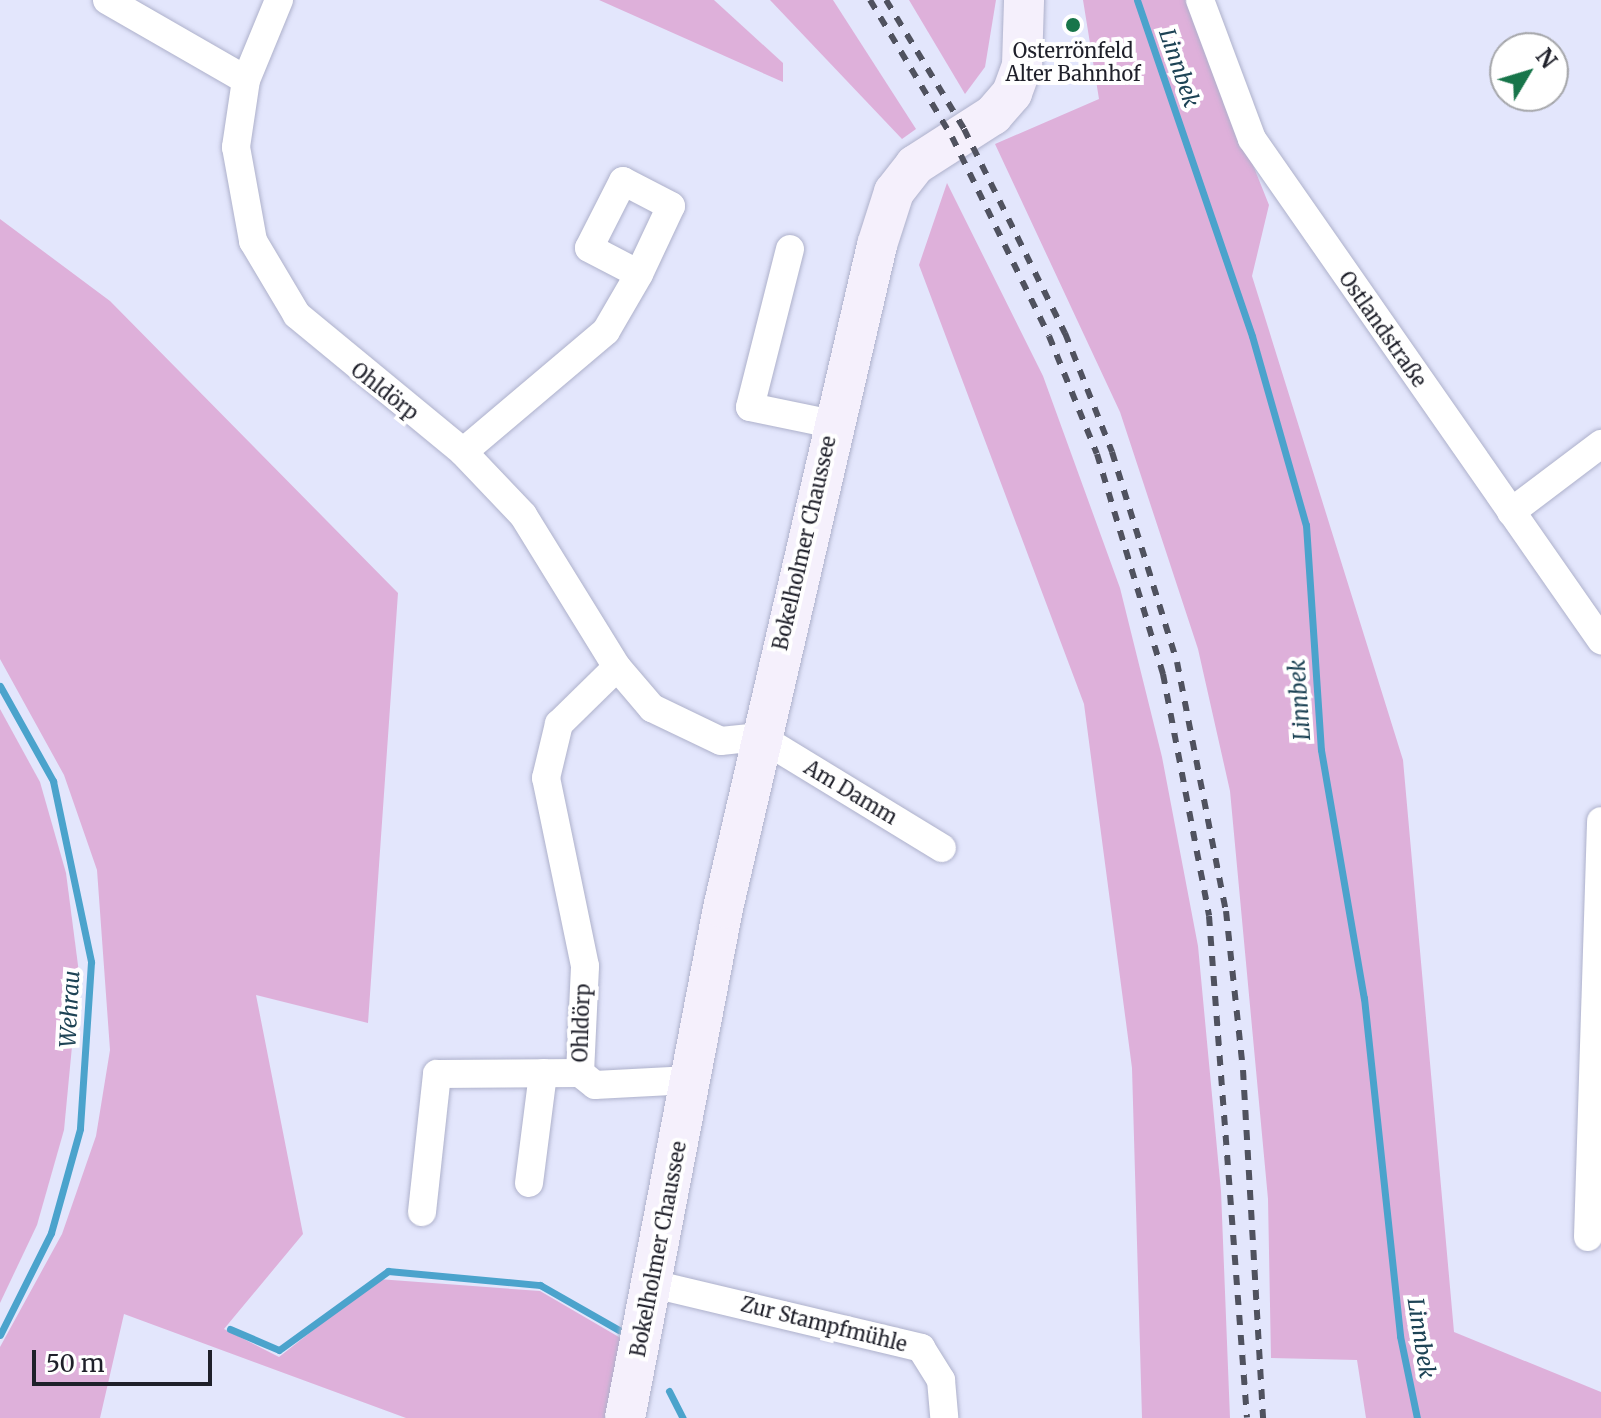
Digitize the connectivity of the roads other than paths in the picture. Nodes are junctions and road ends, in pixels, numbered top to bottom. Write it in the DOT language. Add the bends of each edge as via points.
graph roads {
  1 [pos="107,0"];
  2 [pos="279,0"];
  3 [pos="1024,0"];
  4 [pos="1200,0"];
  5 [pos="246,80"];
  6 [pos="790,249"];
  7 [pos="639,274"];
  8 [pos="832,424"];
  9 [pos="1601,444"];
  10 [pos="463,452"];
  11 [pos="1511,512"];
  12 [pos="1601,640"];
  13 [pos="617,667"];
  14 [pos="760,737"];
  15 [pos="1601,821"];
  16 [pos="942,848"];
  17 [pos="543,1073"];
  18 [pos="580,1073"];
  19 [pos="690,1080"];
  20 [pos="529,1183"];
  21 [pos="422,1212"];
  22 [pos="1588,1237"];
  23 [pos="653,1284"];
  24 [pos="625,1418"];
  25 [pos="944,1418"];
  1 -- 5 [label="street"];
  2 -- 5 [label="street, Ohldörp"];
  3 -- 8 [label="main road, Bokelholmer Chaussee" via="1022,65 993,115 915,165 894,192"];
  4 -- 11 [label="street, Ostlandstraße" via="1252,139"];
  5 -- 10 [label="street, Ohldörp" via="236,147 253,241 297,315 331,349"];
  6 -- 8 [label="street" via="750,407"];
  7 -- 10 [label="street" via="606,331"];
  8 -- 14 [label="main road, Bokelholmer Chaussee"];
  9 -- 11 [label="street"];
  10 -- 13 [label="street, Ohldörp" via="523,515"];
  11 -- 12 [label="street, Ostlandstraße"];
  13 -- 14 [label="street, Ohldörp" via="652,708 721,741"];
  13 -- 18 [label="street, Ohldörp" via="559,724 546,778 585,966"];
  14 -- 16 [label="street, Am Damm"];
  14 -- 19 [label="main road, Bokelholmer Chaussee"];
  15 -- 22 [label="street"];
  17 -- 18 [label="street"];
  17 -- 20 [label="street"];
  17 -- 21 [label="street" via="437,1074"];
  18 -- 19 [label="street" via="595,1085"];
  19 -- 23 [label="main road, Bokelholmer Chaussee"];
  23 -- 24 [label="main road, Bokelholmer Chaussee"];
  23 -- 25 [label="street, Zur Stampfmühle" via="921,1348 941,1380"];
}
